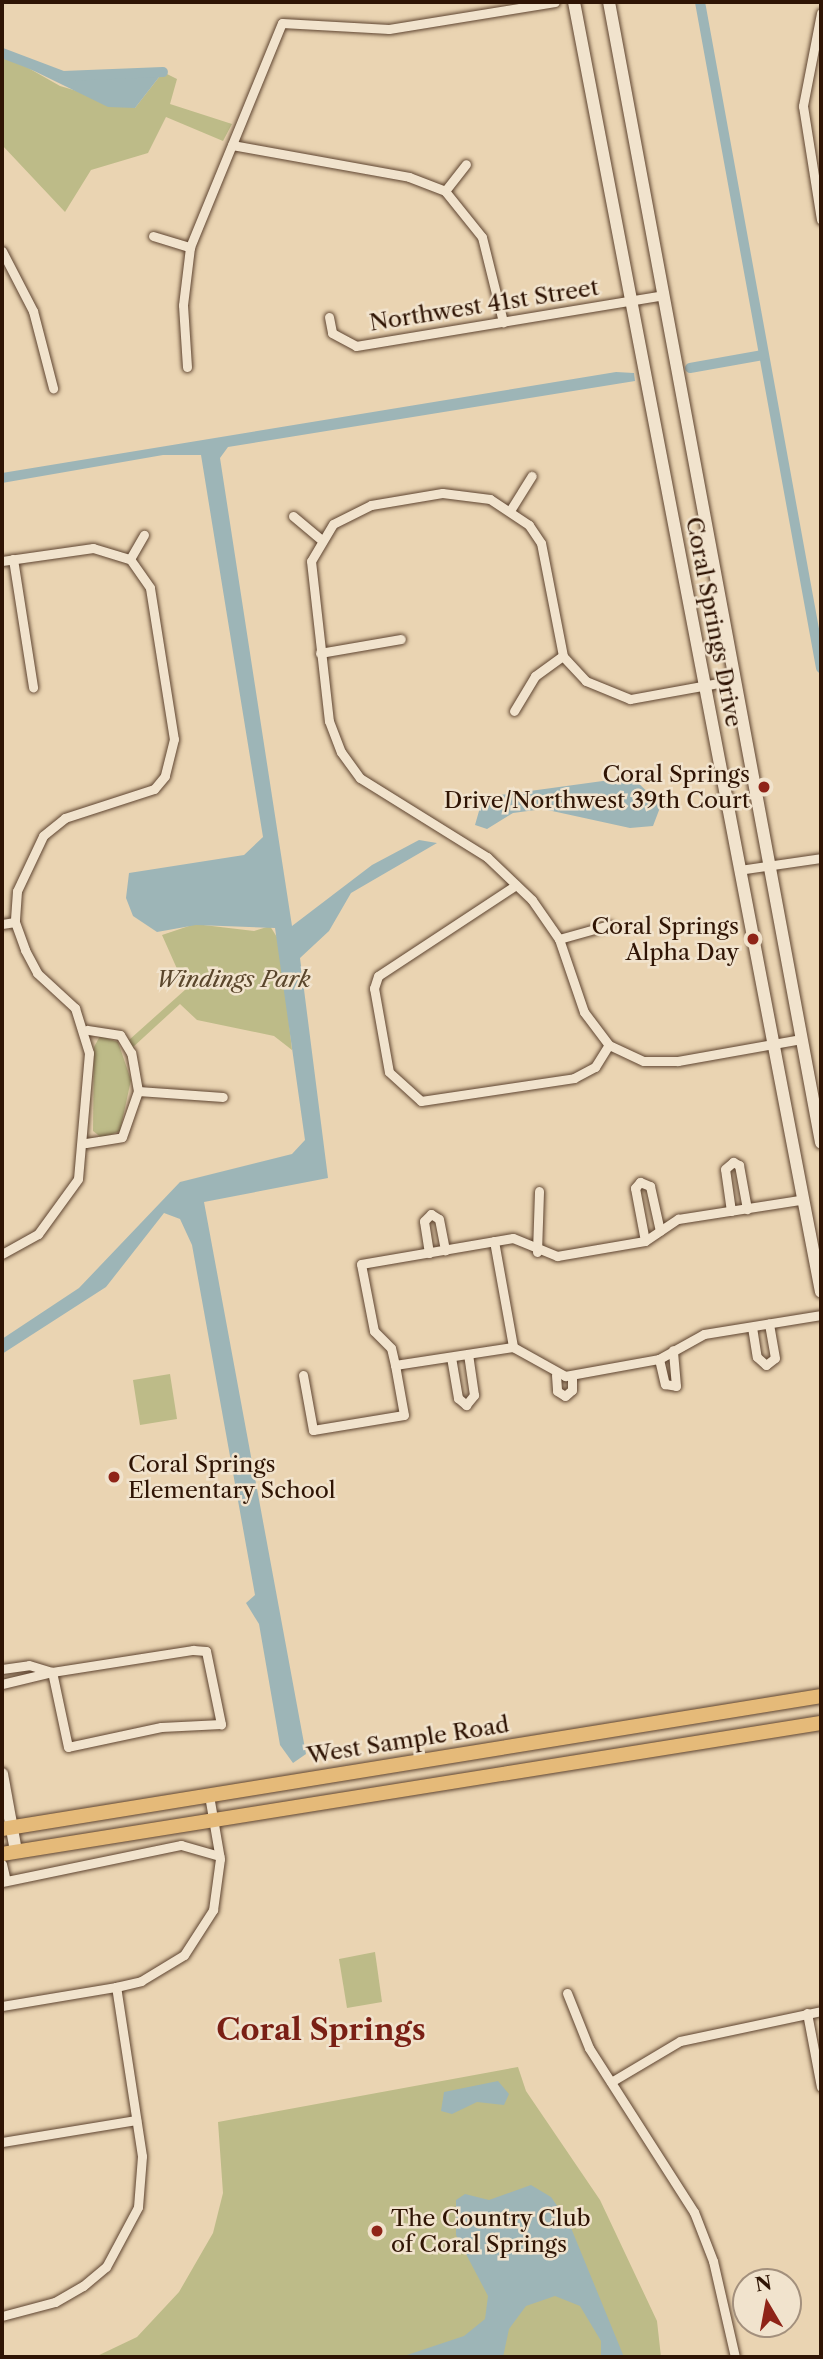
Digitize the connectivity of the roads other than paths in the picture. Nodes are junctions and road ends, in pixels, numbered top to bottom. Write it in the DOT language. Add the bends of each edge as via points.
graph roads {
  1 [pos="555,2"];
  2 [pos="574,2"];
  3 [pos="609,2"];
  4 [pos="821,13"];
  5 [pos="232,145"];
  6 [pos="466,164"];
  7 [pos="445,191"];
  8 [pos="821,220"];
  9 [pos="153,236"];
  10 [pos="190,247"];
  11 [pos="2,251"];
  12 [pos="663,295"];
  13 [pos="632,301"];
  14 [pos="329,317"];
  15 [pos="503,322"];
  16 [pos="187,366"];
  17 [pos="53,388"];
  18 [pos="531,476"];
  19 [pos="510,509"];
  20 [pos="293,516"];
  21 [pos="144,535"];
  22 [pos="320,539"];
  23 [pos="13,559"];
  24 [pos="130,559"];
  25 [pos="2,561"];
  26 [pos="401,639"];
  27 [pos="320,653"];
  28 [pos="563,656"];
  29 [pos="736,680"];
  30 [pos="705,684"];
  31 [pos="33,687"];
  32 [pos="514,712"];
  33 [pos="821,858"];
  34 [pos="768,866"];
  35 [pos="739,870"];
  36 [pos="516,885"];
  37 [pos="15,922"];
  38 [pos="2,924"];
  39 [pos="610,925"];
  40 [pos="559,939"];
  41 [pos="87,1030"];
  42 [pos="801,1039"];
  43 [pos="609,1045"];
  44 [pos="771,1045"];
  45 [pos="138,1091"];
  46 [pos="223,1097"];
  47 [pos="821,1142"];
  48 [pos="86,1143"];
  49 [pos="538,1191"];
  50 [pos="800,1200"];
  51 [pos="747,1209"];
  52 [pos="731,1211"];
  53 [pos="660,1231"];
  54 [pos="494,1241"];
  55 [pos="645,1241"];
  56 [pos="445,1250"];
  57 [pos="537,1252"];
  58 [pos="429,1253"];
  59 [pos="2,1254"];
  60 [pos="821,1292"];
  61 [pos="821,1315"];
  62 [pos="769,1324"];
  63 [pos="752,1327"];
  64 [pos="513,1347"];
  65 [pos="673,1350"];
  66 [pos="468,1354"];
  67 [pos="451,1357"];
  68 [pos="659,1359"];
  69 [pos="395,1365"];
  70 [pos="303,1375"];
  71 [pos="556,1375"];
  72 [pos="572,1375"];
  73 [pos="2,1669"];
  74 [pos="52,1672"];
  75 [pos="2,1684"];
  76 [pos="821,1696"];
  77 [pos="821,1723"];
  78 [pos="2,1774"];
  79 [pos="209,1795"];
  80 [pos="214,1820"];
  81 [pos="7,1828"];
  82 [pos="9,1853"];
  83 [pos="219,1856"];
  84 [pos="2,1864"];
  85 [pos="4,1882"];
  86 [pos="116,1987"];
  87 [pos="567,1993"];
  88 [pos="2,2006"];
  89 [pos="821,2011"];
  90 [pos="807,2013"];
  91 [pos="611,2082"];
  92 [pos="821,2087"];
  93 [pos="136,2120"];
  94 [pos="2,2142"];
  95 [pos="2,2316"];
  96 [pos="735,2357"];
  1 -- 5 [label="street" via="389,29 282,23"];
  2 -- 13 [label="main road, Coral Springs Drive"];
  3 -- 12 [label="main road, Coral Springs Drive"];
  4 -- 8 [label="street" via="803,106"];
  5 -- 7 [label="street" via="409,177"];
  5 -- 10 [label="street"];
  6 -- 7 [label="street"];
  7 -- 15 [label="street" via="482,237"];
  9 -- 10 [label="street"];
  10 -- 16 [label="street" via="183,305"];
  11 -- 17 [label="street" via="33,311"];
  12 -- 13 [label="street, Northwest 41st Street"];
  12 -- 29 [label="main road, Coral Springs Drive"];
  13 -- 15 [label="street, Northwest 41st Street"];
  13 -- 30 [label="main road, Coral Springs Drive"];
  14 -- 15 [label="street, Northwest 41st Street" via="332,333 356,346"];
  18 -- 19 [label="street"];
  19 -- 22 [label="street" via="468,493 442,493 348,513"];
  19 -- 28 [label="street" via="541,543"];
  20 -- 22 [label="street"];
  21 -- 24 [label="street"];
  22 -- 27 [label="street" via="308,580"];
  23 -- 24 [label="street" via="93,548"];
  23 -- 25 [label="street"];
  23 -- 31 [label="street"];
  24 -- 37 [label="street" via="150,587 173,755 155,789 84,809 43,836 24,871"];
  26 -- 27 [label="street"];
  27 -- 36 [label="street" via="330,721 360,778 487,857"];
  28 -- 30 [label="street" via="586,681 630,699"];
  28 -- 32 [label="street" via="535,676"];
  29 -- 30 [label="street"];
  29 -- 34 [label="main road, Coral Springs Drive"];
  30 -- 35 [label="main road, Coral Springs Drive"];
  33 -- 34 [label="street"];
  34 -- 35 [label="street"];
  34 -- 42 [label="main road, Coral Springs Drive"];
  35 -- 44 [label="main road, Coral Springs Drive"];
  36 -- 40 [label="street"];
  36 -- 43 [label="street" via="378,976 374,988 389,1072 407,1095 421,1101 574,1078 595,1067"];
  37 -- 38 [label="street"];
  37 -- 41 [label="street" via="37,973 75,1009"];
  39 -- 40 [label="street"];
  40 -- 43 [label="street" via="584,1012"];
  41 -- 45 [label="street" via="120,1035 131,1053"];
  41 -- 48 [label="street"];
  42 -- 44 [label="street"];
  42 -- 47 [label="main road, Coral Springs Drive"];
  43 -- 44 [label="street" via="644,1061 678,1061"];
  44 -- 50 [label="main road, Coral Springs Drive"];
  45 -- 46 [label="street"];
  45 -- 48 [label="street" via="122,1137"];
  48 -- 59 [label="street" via="78,1179 59,1210 38,1234"];
  49 -- 57 [label="street" via="543,1213"];
  50 -- 51 [label="street"];
  50 -- 60 [label="main road, Coral Springs Drive"];
  51 -- 52 [label="street"];
  51 -- 52 [label="street" via="739,1165 733,1162 725,1169"];
  52 -- 53 [label="street" via="678,1219"];
  53 -- 55 [label="street"];
  53 -- 55 [label="street" via="650,1186 640,1182 635,1188"];
  54 -- 56 [label="street"];
  54 -- 57 [label="street" via="519,1239"];
  54 -- 64 [label="street"];
  55 -- 57 [label="street" via="557,1256"];
  56 -- 58 [label="street"];
  56 -- 58 [label="street" via="439,1219 431,1214 424,1221"];
  58 -- 69 [label="street" via="361,1264 374,1331 391,1348"];
  61 -- 62 [label="street"];
  62 -- 63 [label="street"];
  62 -- 63 [label="street" via="775,1358 766,1365 757,1357"];
  63 -- 65 [label="street" via="704,1334"];
  64 -- 66 [label="street"];
  64 -- 71 [label="street"];
  65 -- 68 [label="street"];
  65 -- 68 [label="street" via="676,1386 665,1384"];
  66 -- 67 [label="street"];
  66 -- 67 [label="street" via="474,1395 469,1404 458,1398"];
  67 -- 69 [label="street"];
  68 -- 72 [label="street"];
  69 -- 70 [label="street" via="404,1415 313,1430"];
  71 -- 72 [label="street"];
  71 -- 72 [label="street" via="556,1391 565,1396 572,1390"];
  73 -- 74 [label="street" via="29,1665"];
  74 -- 74 [label="street" via="68,1747 161,1727 221,1724 206,1651"];
  74 -- 75 [label="street"];
  76 -- 79 [label="main road, West Sample Road"];
  77 -- 80 [label="main road, West Sample Road"];
  78 -- 81 [label="main road"];
  79 -- 80 [label="street"];
  79 -- 81 [label="main road, West Sample Road"];
  80 -- 82 [label="main road, West Sample Road"];
  80 -- 83 [label="street"];
  81 -- 82 [label="main road"];
  83 -- 85 [label="street" via="181,1845"];
  83 -- 86 [label="street" via="215,1905 201,1935 164,1970"];
  84 -- 85 [label="street"];
  86 -- 88 [label="street"];
  86 -- 93 [label="street"];
  87 -- 91 [label="street"];
  89 -- 90 [label="street"];
  90 -- 91 [label="street" via="680,2041"];
  90 -- 92 [label="street"];
  91 -- 96 [label="street" via="694,2212 716,2273"];
  93 -- 94 [label="street"];
  93 -- 95 [label="street" via="142,2181 125,2239 83,2286 55,2302"];
}
